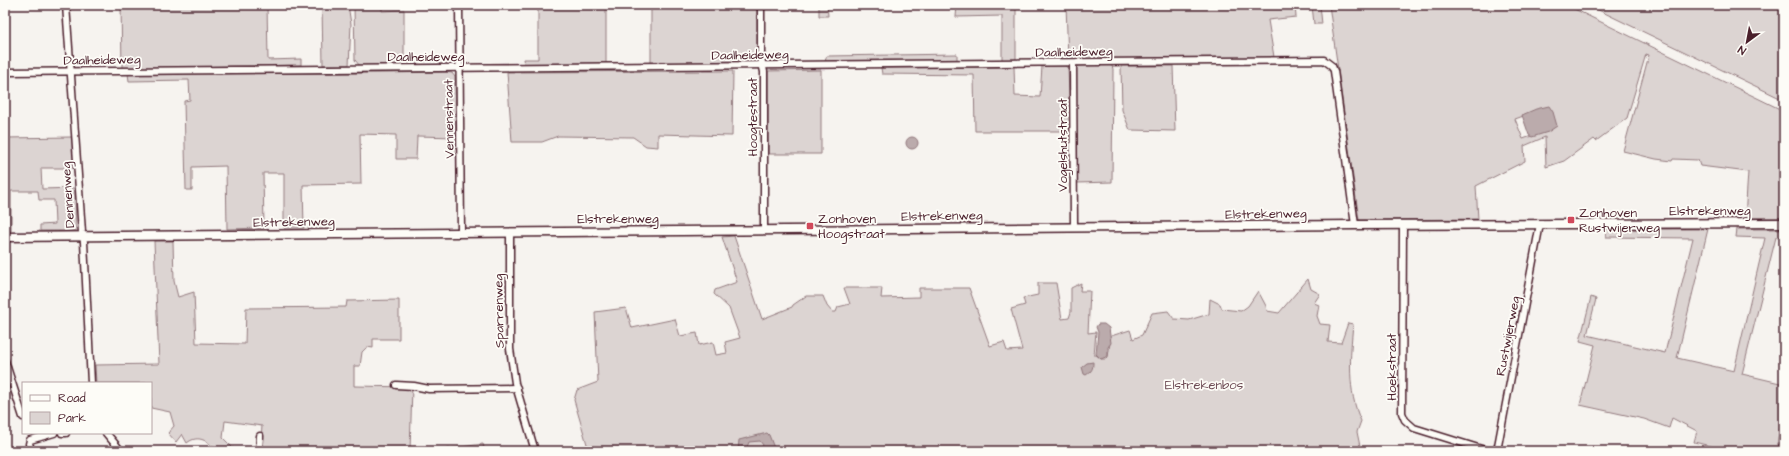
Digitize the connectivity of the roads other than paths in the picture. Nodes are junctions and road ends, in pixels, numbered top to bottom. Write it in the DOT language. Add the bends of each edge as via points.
graph roads {
  1 [pos="66,5"];
  2 [pos="458,5"];
  3 [pos="761,5"];
  4 [pos="1073,63"];
  5 [pos="762,66"];
  6 [pos="459,68"];
  7 [pos="5,72"];
  8 [pos="71,72"];
  9 [pos="1784,223"];
  10 [pos="1540,224"];
  11 [pos="1355,225"];
  12 [pos="1404,225"];
  13 [pos="1074,227"];
  14 [pos="764,230"];
  15 [pos="461,232"];
  16 [pos="510,232"];
  17 [pos="83,236"];
  18 [pos="5,237"];
  19 [pos="5,361"];
  20 [pos="91,382"];
  21 [pos="396,386"];
  22 [pos="517,388"];
  23 [pos="22,414"];
  24 [pos="28,434"];
  25 [pos="51,434"];
  26 [pos="107,434"];
  27 [pos="260,436"];
  28 [pos="30,440"];
  29 [pos="32,451"];
  30 [pos="121,451"];
  31 [pos="259,451"];
  32 [pos="535,451"];
  33 [pos="1488,451"];
  34 [pos="1497,451"];
  1 -- 8 [label="street, Dennenweg"];
  2 -- 6 [label="street, Vennenstraat"];
  3 -- 5 [label="street, Hoogtestraat"];
  4 -- 5 [label="street, Daalheideweg"];
  4 -- 11 [label="street, Daalheideweg" via="1318,60 1328,62 1334,71"];
  4 -- 13 [label="street, Vogelshutstraat"];
  5 -- 6 [label="street, Daalheideweg"];
  5 -- 14 [label="street, Hoogtestraat"];
  6 -- 8 [label="street, Daalheideweg"];
  6 -- 15 [label="street, Vennenstraat"];
  7 -- 8 [label="street, Daalheideweg"];
  8 -- 17 [label="street, Dennenweg"];
  9 -- 10 [label="street, Elstrekenweg"];
  10 -- 12 [label="street, Elstrekenweg"];
  10 -- 34 [label="street, Rustwijerweg"];
  11 -- 12 [label="street, Elstrekenweg"];
  11 -- 13 [label="street, Elstrekenweg"];
  12 -- 33 [label="street, Hoekstraat" via="1402,414 1414,428"];
  13 -- 14 [label="street, Elstrekenweg"];
  14 -- 16 [label="street, Elstrekenweg"];
  15 -- 16 [label="street, Elstrekenweg"];
  15 -- 17 [label="street, Elstrekenweg"];
  16 -- 22 [label="street, Sparrenweg" via="510,349"];
  17 -- 18 [label="street, Elstrekenweg"];
  17 -- 20 [label="street, Dennenweg"];
  19 -- 23 [label="street"];
  21 -- 22 [label="street" via="429,389"];
  22 -- 32 [label="street, Sparrenweg"];
  24 -- 28 [label="street"];
  25 -- 28 [label="street"];
  26 -- 30 [label="street"];
  27 -- 31 [label="street"];
  28 -- 29 [label="street"];
}
